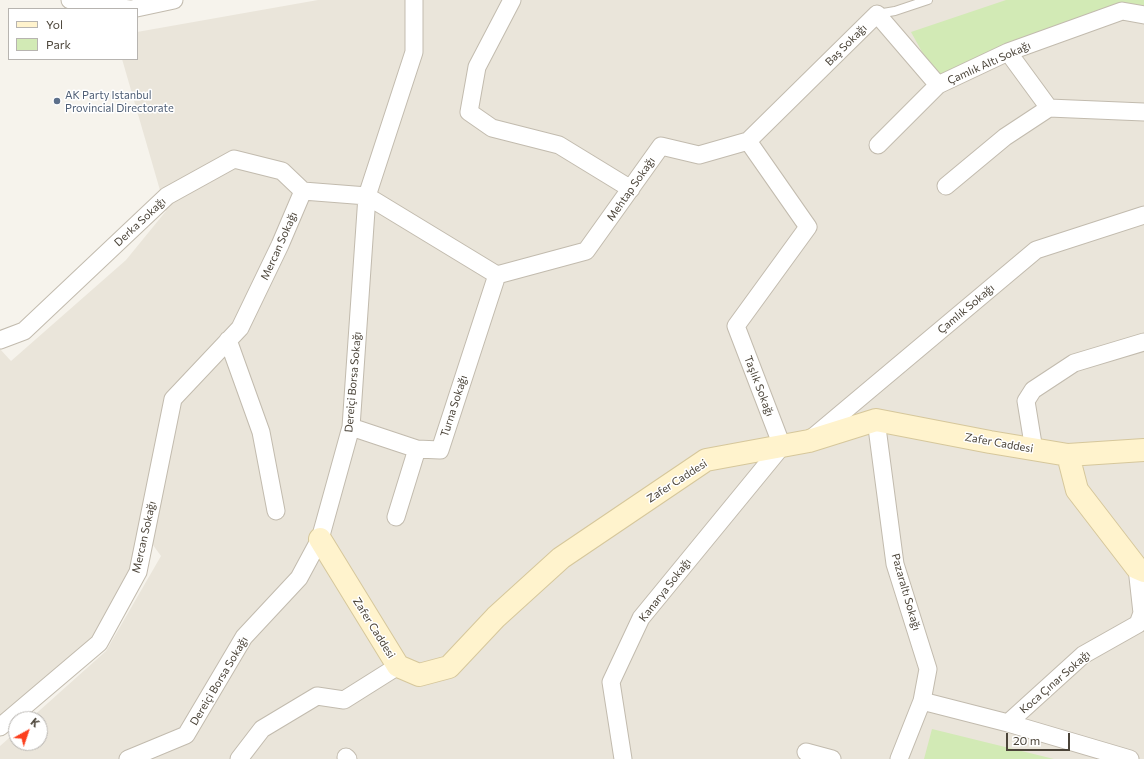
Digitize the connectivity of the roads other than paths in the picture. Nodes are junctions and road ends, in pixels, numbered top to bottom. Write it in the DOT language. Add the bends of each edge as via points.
graph roads {
  1 [pos="70,0"];
  2 [pos="174,0"];
  3 [pos="414,0"];
  4 [pos="512,0"];
  5 [pos="928,0"];
  6 [pos="122,8"];
  7 [pos="137,8"];
  8 [pos="877,14"];
  9 [pos="1144,15"];
  10 [pos="1008,52"];
  11 [pos="938,85"];
  12 [pos="1049,108"];
  13 [pos="1144,112"];
  14 [pos="748,141"];
  15 [pos="878,145"];
  16 [pos="946,186"];
  17 [pos="631,189"];
  18 [pos="303,190"];
  19 [pos="367,196"];
  20 [pos="1144,215"];
  21 [pos="497,275"];
  22 [pos="0,340"];
  23 [pos="228,340"];
  24 [pos="1144,342"];
  25 [pos="876,420"];
  26 [pos="351,426"];
  27 [pos="809,441"];
  28 [pos="782,446"];
  29 [pos="417,449"];
  30 [pos="1034,450"];
  31 [pos="1144,450"];
  32 [pos="1068,455"];
  33 [pos="276,511"];
  34 [pos="396,517"];
  35 [pos="320,539"];
  36 [pos="1141,570"];
  37 [pos="398,666"];
  38 [pos="922,701"];
  39 [pos="1008,723"];
  40 [pos="0,727"];
  41 [pos="806,752"];
  42 [pos="128,759"];
  43 [pos="239,759"];
  44 [pos="623,759"];
  45 [pos="832,759"];
  46 [pos="899,759"];
  47 [pos="1130,759"];
  1 -- 6 [label="street"];
  2 -- 7 [label="street"];
  3 -- 19 [label="street, Dereiçi Borsa Sokağı" via="414,52"];
  4 -- 17 [label="street" via="477,67 469,112 492,128 559,144"];
  5 -- 8 [label="lane"];
  8 -- 11 [label="street"];
  8 -- 14 [label="street, Baş Sokağı"];
  9 -- 10 [label="street, Çamlık Altı Sokağı" via="1122,11"];
  10 -- 11 [label="street, Çamlık Altı Sokağı"];
  10 -- 12 [label="street"];
  11 -- 15 [label="street, Çamlık Altı Sokağı"];
  12 -- 13 [label="street"];
  12 -- 16 [label="street" via="1005,137"];
  14 -- 17 [label="street, Mehtap Sokağı" via="699,154 661,146"];
  14 -- 28 [label="street, Taşlık Sokağı" via="808,227 736,326"];
  17 -- 21 [label="street, Mehtap Sokağı" via="586,251"];
  18 -- 19 [label="street"];
  18 -- 22 [label="street, Derka Sokağı" via="282,171 234,159 167,196 24,331"];
  18 -- 23 [label="street, Mercan Sokağı" via="240,328"];
  19 -- 21 [label="street"];
  19 -- 26 [label="street, Dereiçi Borsa Sokağı"];
  20 -- 27 [label="street, Çamlık Sokağı" via="1036,250"];
  21 -- 29 [label="street, Turna Sokağı" via="440,450"];
  23 -- 33 [label="street" via="260,432"];
  23 -- 40 [label="street, Mercan Sokağı" via="173,399 138,572 99,644"];
  24 -- 30 [label="street" via="1074,363 1033,390 1026,401"];
  25 -- 27 [label="street, Zafer Caddesi"];
  25 -- 30 [label="street, Zafer Caddesi"];
  25 -- 38 [label="street, Pazaraltı Sokağı" via="895,564 928,669"];
  26 -- 29 [label="street, Turna Sokağı"];
  26 -- 35 [label="street, Dereiçi Borsa Sokağı"];
  27 -- 28 [label="street, Zafer Caddesi"];
  28 -- 37 [label="street, Zafer Caddesi" via="706,460 677,479 561,558 496,617 449,667 420,675"];
  28 -- 44 [label="street, Kanarya Sokağı" via="641,618 611,682"];
  29 -- 34 [label="street"];
  30 -- 32 [label="street, Zafer Caddesi"];
  31 -- 32 [label="street, Zafer Caddesi"];
  32 -- 36 [label="street" via="1077,490"];
  35 -- 37 [label="street, Zafer Caddesi"];
  35 -- 42 [label="street, Dereiçi Borsa Sokağı" via="299,578 244,637 186,735"];
  36 -- 39 [label="street, Koca Çınar Sokağı" via="1142,613 1138,624 1083,655"];
  37 -- 43 [label="street" via="344,700 317,696 262,729"];
  38 -- 39 [label="street"];
  38 -- 46 [label="street, Pazaraltı Sokağı"];
  39 -- 47 [label="street"];
  41 -- 45 [label="street"];
}
